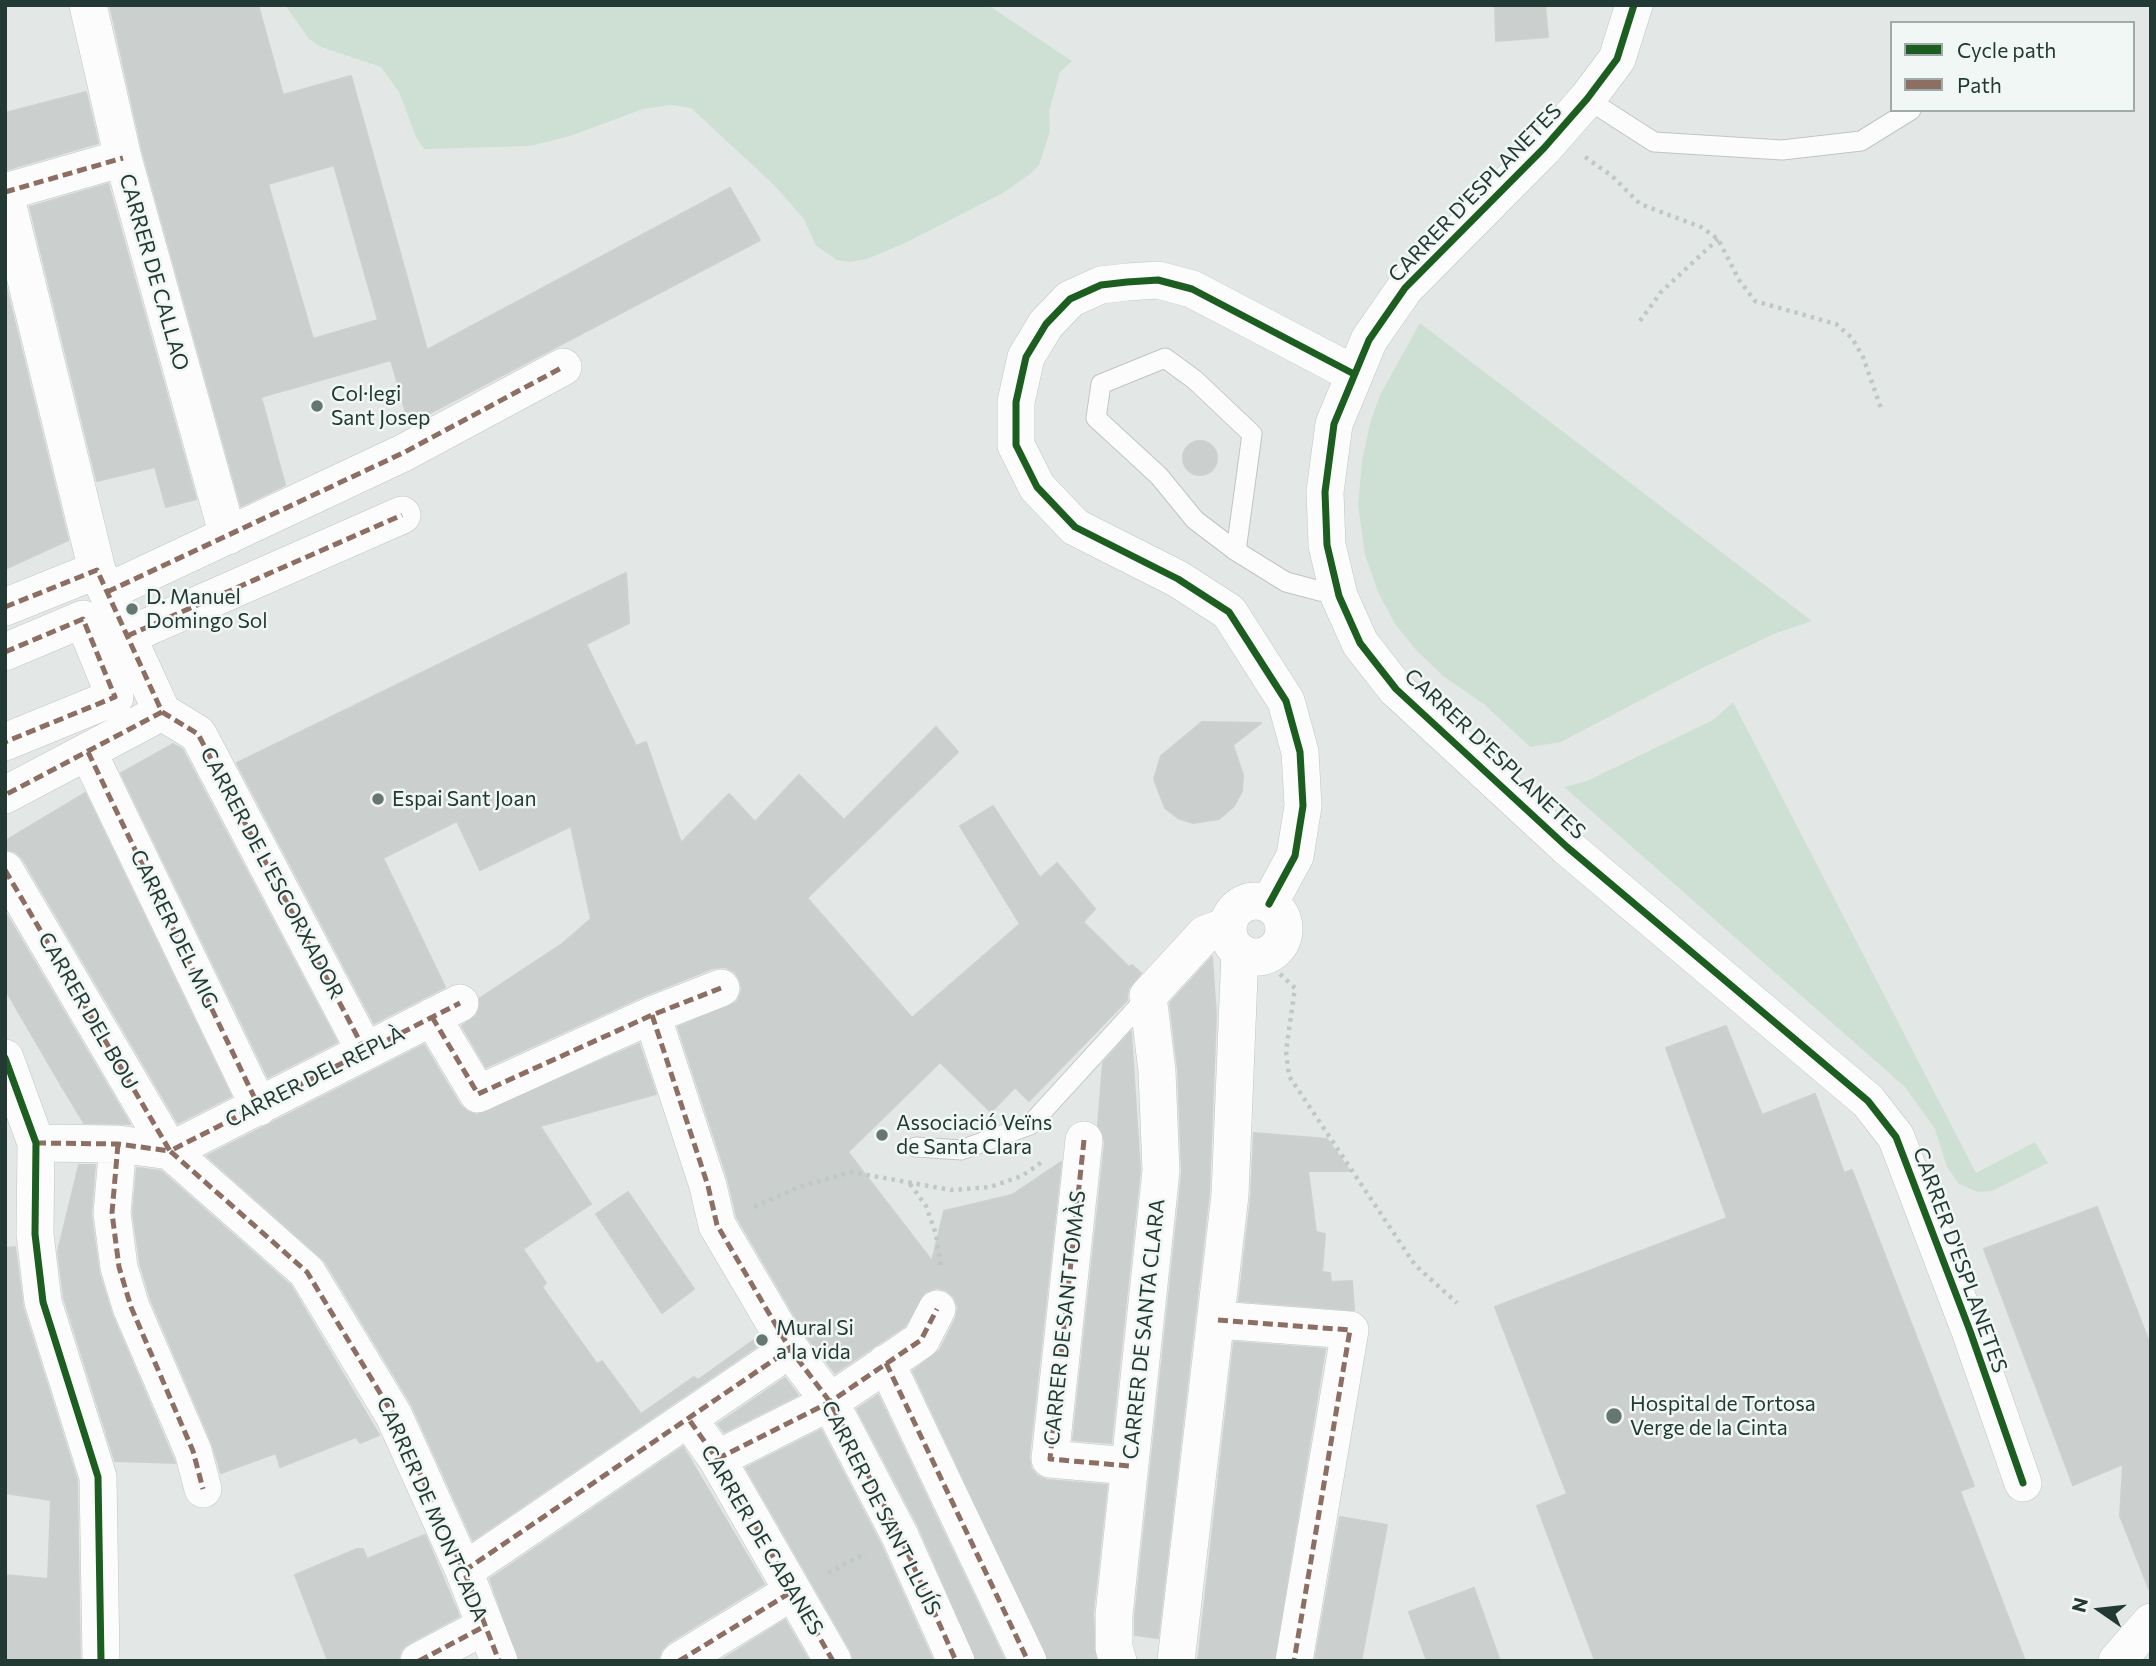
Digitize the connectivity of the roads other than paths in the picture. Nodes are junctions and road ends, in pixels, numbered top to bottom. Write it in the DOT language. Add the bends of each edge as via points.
graph roads {
  1 [pos="88,5"];
  2 [pos="1634,5"];
  3 [pos="1587,99"];
  4 [pos="1908,112"];
  5 [pos="123,158"];
  6 [pos="5,193"];
  7 [pos="563,367"];
  8 [pos="1354,374"];
  9 [pos="402,515"];
  10 [pos="228,536"];
  11 [pos="1236,551"];
  12 [pos="102,581"];
  13 [pos="1339,596"];
  14 [pos="5,607"];
  15 [pos="127,636"];
  16 [pos="5,652"];
  17 [pos="162,712"];
  18 [pos="5,742"];
  19 [pos="88,752"];
  20 [pos="5,795"];
  21 [pos="5,870"];
  22 [pos="1269,904"];
  23 [pos="1243,945"];
  24 [pos="721,988"];
  25 [pos="1148,996"];
  26 [pos="652,1015"];
  27 [pos="365,1051"];
  28 [pos="5,1058"];
  29 [pos="259,1107"];
  30 [pos="1084,1140"];
  31 [pos="36,1143"];
  32 [pos="118,1144"];
  33 [pos="916,1147"];
  34 [pos="170,1151"];
  35 [pos="937,1309"];
  36 [pos="1218,1320"];
  37 [pos="790,1349"];
  38 [pos="887,1363"];
  39 [pos="830,1402"];
  40 [pos="690,1420"];
  41 [pos="716,1459"];
  42 [pos="1129,1466"];
  43 [pos="2022,1483"];
  44 [pos="203,1489"];
  45 [pos="464,1571"];
  46 [pos="793,1591"];
  47 [pos="2151,1622"];
  48 [pos="485,1626"];
  49 [pos="101,1661"];
  50 [pos="419,1661"];
  51 [pos="499,1661"];
  52 [pos="679,1661"];
  53 [pos="833,1661"];
  54 [pos="956,1661"];
  55 [pos="1028,1661"];
  56 [pos="1118,1661"];
  57 [pos="1176,1661"];
  58 [pos="1294,1661"];
  59 [pos="2118,1661"];
  1 -- 5 [label="street, CARRER DE CALLAO"];
  2 -- 3 [label="street, CARRER D'ESPLANETES" via="1617,59"];
  3 -- 4 [label="lane" via="1654,142 1782,150 1861,141"];
  3 -- 8 [label="street, CARRER D'ESPLANETES" via="1405,288 1369,340"];
  5 -- 6 [label="street"];
  5 -- 10 [label="street, CARRER DE CALLAO"];
  6 -- 12 [label="street"];
  7 -- 10 [label="street" via="403,453"];
  8 -- 13 [label="street, CARRER D'ESPLANETES" via="1334,424 1325,492 1327,545"];
  8 -- 22 [label="street" via="1192,289 1158,280 1127,282 1101,285 1070,299 1046,324 1026,357 1016,402 1016,445 1037,487 1075,527 1178,579 1229,612 1286,701 1300,752 1303,806 1295,856"];
  9 -- 15 [label="street"];
  10 -- 12 [label="street"];
  11 -- 11 [label="lane" via="1252,434 1165,358 1101,384 1096,418 1159,476 1195,520"];
  11 -- 13 [label="lane" via="1286,582"];
  12 -- 14 [label="street"];
  12 -- 15 [label="street"];
  13 -- 43 [label="street, CARRER D'ESPLANETES" via="1360,643 1396,689 1567,847 1868,1101 1896,1136"];
  15 -- 17 [label="street"];
  16 -- 18 [label="street" via="83,619 115,697"];
  17 -- 19 [label="street"];
  17 -- 27 [label="street, CARRER DE L'ESCORXADOR" via="198,734"];
  19 -- 20 [label="street"];
  19 -- 29 [label="street, CARRER DEL MIG"];
  21 -- 34 [label="street, CARRER DEL BOU"];
  22 -- 23 [label="street" via="1251,901 1230,917"];
  22 -- 23 [label="street" via="1277,910 1284,928 1278,946"];
  23 -- 25 [label="street" via="1205,934"];
  23 -- 36 [label="street" via="1230,1195"];
  24 -- 26 [label="street"];
  25 -- 33 [label="lane" via="1030,1125 961,1150"];
  25 -- 42 [label="street, CARRER DE SANTA CLARA" via="1161,1171"];
  26 -- 27 [label="street, CARRER DEL REPLÀ" via="478,1094 446,1010"];
  26 -- 37 [label="street, CARRER DE SANT LLUÍS" via="717,1225"];
  27 -- 29 [label="street, CARRER DEL REPLÀ"];
  28 -- 31 [label="street"];
  29 -- 34 [label="street, CARRER DEL REPLÀ"];
  30 -- 42 [label="street, CARRER DE SANT TOMÀS" via="1050,1459"];
  31 -- 32 [label="street"];
  31 -- 49 [label="street" via="35,1234 43,1302 98,1477"];
  32 -- 34 [label="street"];
  32 -- 44 [label="street" via="112,1213 119,1267 131,1307 193,1451"];
  34 -- 45 [label="street, CARRER DE MONTCADA" via="307,1272 394,1416"];
  35 -- 38 [label="street" via="922,1340"];
  36 -- 57 [label="street"];
  36 -- 58 [label="street" via="1350,1330"];
  37 -- 39 [label="street, CARRER DE SANT LLUÍS"];
  37 -- 40 [label="street"];
  38 -- 39 [label="street"];
  38 -- 55 [label="street"];
  39 -- 41 [label="street"];
  39 -- 54 [label="street, CARRER DE SANT LLUÍS" via="900,1536"];
  40 -- 41 [label="street, CARRER DE CABANES"];
  40 -- 45 [label="street"];
  41 -- 46 [label="street, CARRER DE CABANES"];
  42 -- 56 [label="street, CARRER DE SANTA CLARA" via="1114,1615"];
  45 -- 48 [label="street, CARRER DE MONTCADA"];
  46 -- 52 [label="street"];
  46 -- 53 [label="street, CARRER DE CABANES"];
  47 -- 59 [label="street"];
  48 -- 50 [label="street"];
  48 -- 51 [label="street, CARRER DE MONTCADA"];
}
